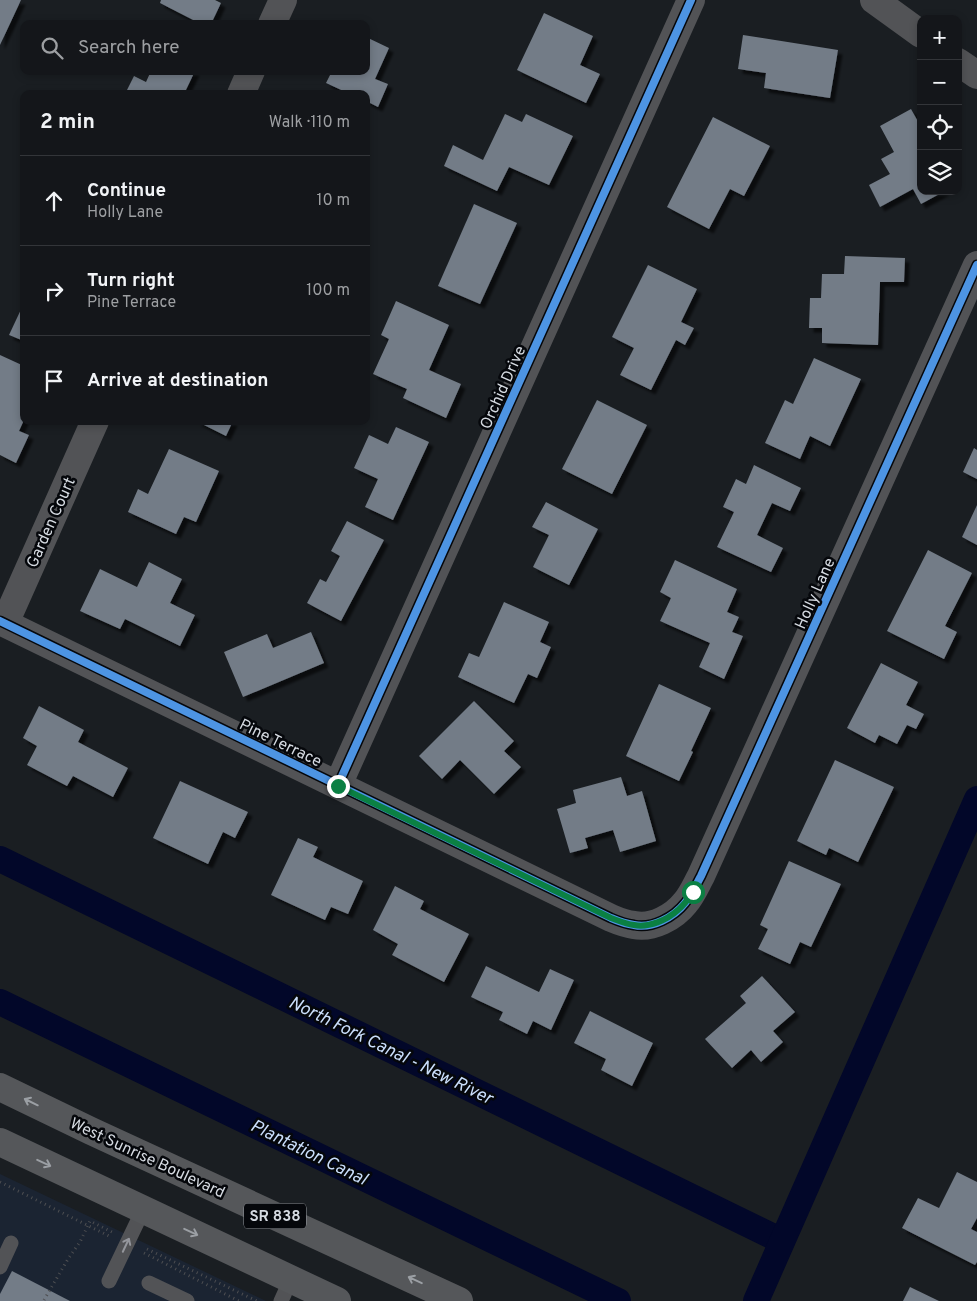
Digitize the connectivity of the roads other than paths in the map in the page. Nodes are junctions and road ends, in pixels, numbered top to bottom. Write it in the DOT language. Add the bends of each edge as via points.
graph roads {
  1 [pos="283,0"];
  2 [pos="691,0"];
  3 [pos="874,0"];
  4 [pos="274,20"];
  5 [pos="917,31"];
  6 [pos="962,65"];
  7 [pos="249,75"];
  8 [pos="977,75"];
  9 [pos="243,90"];
  10 [pos="977,266"];
  11 [pos="93,425"];
  12 [pos="2,622"];
  13 [pos="338,786"];
  14 [pos="661,921"];
  15 [pos="0,1087"];
  16 [pos="0,1142"];
  17 [pos="143,1210"];
  18 [pos="11,1243"];
  19 [pos="0,1267"];
  20 [pos="109,1281"];
  21 [pos="149,1283"];
  22 [pos="286,1290"];
  23 [pos="187,1301"];
  24 [pos="337,1301"];
  25 [pos="459,1301"];
  1 -- 4 [label="street"];
  2 -- 13 [label="street, Orchid Drive"];
  3 -- 5 [label="street"];
  6 -- 8 [label="street"];
  7 -- 9 [label="street"];
  10 -- 14 [label="street, Holly Lane" via="701,876 686,902"];
  11 -- 12 [label="street, Garden Court"];
  12 -- 13 [label="street, Pine Terrace"];
  13 -- 14 [label="street, Pine Terrace" via="611,918 634,926"];
  25 -- 15 [label="highway, West Sunrise Boulevard / SR 838, one-way"];
  16 -- 17 [label="highway, one-way"];
  20 -- 17 [label="lane, one-way"];
  17 -- 22 [label="highway, one-way"];
  18 -- 19 [label="lane"];
  21 -- 23 [label="lane"];
  22 -- 24 [label="highway"];
}
